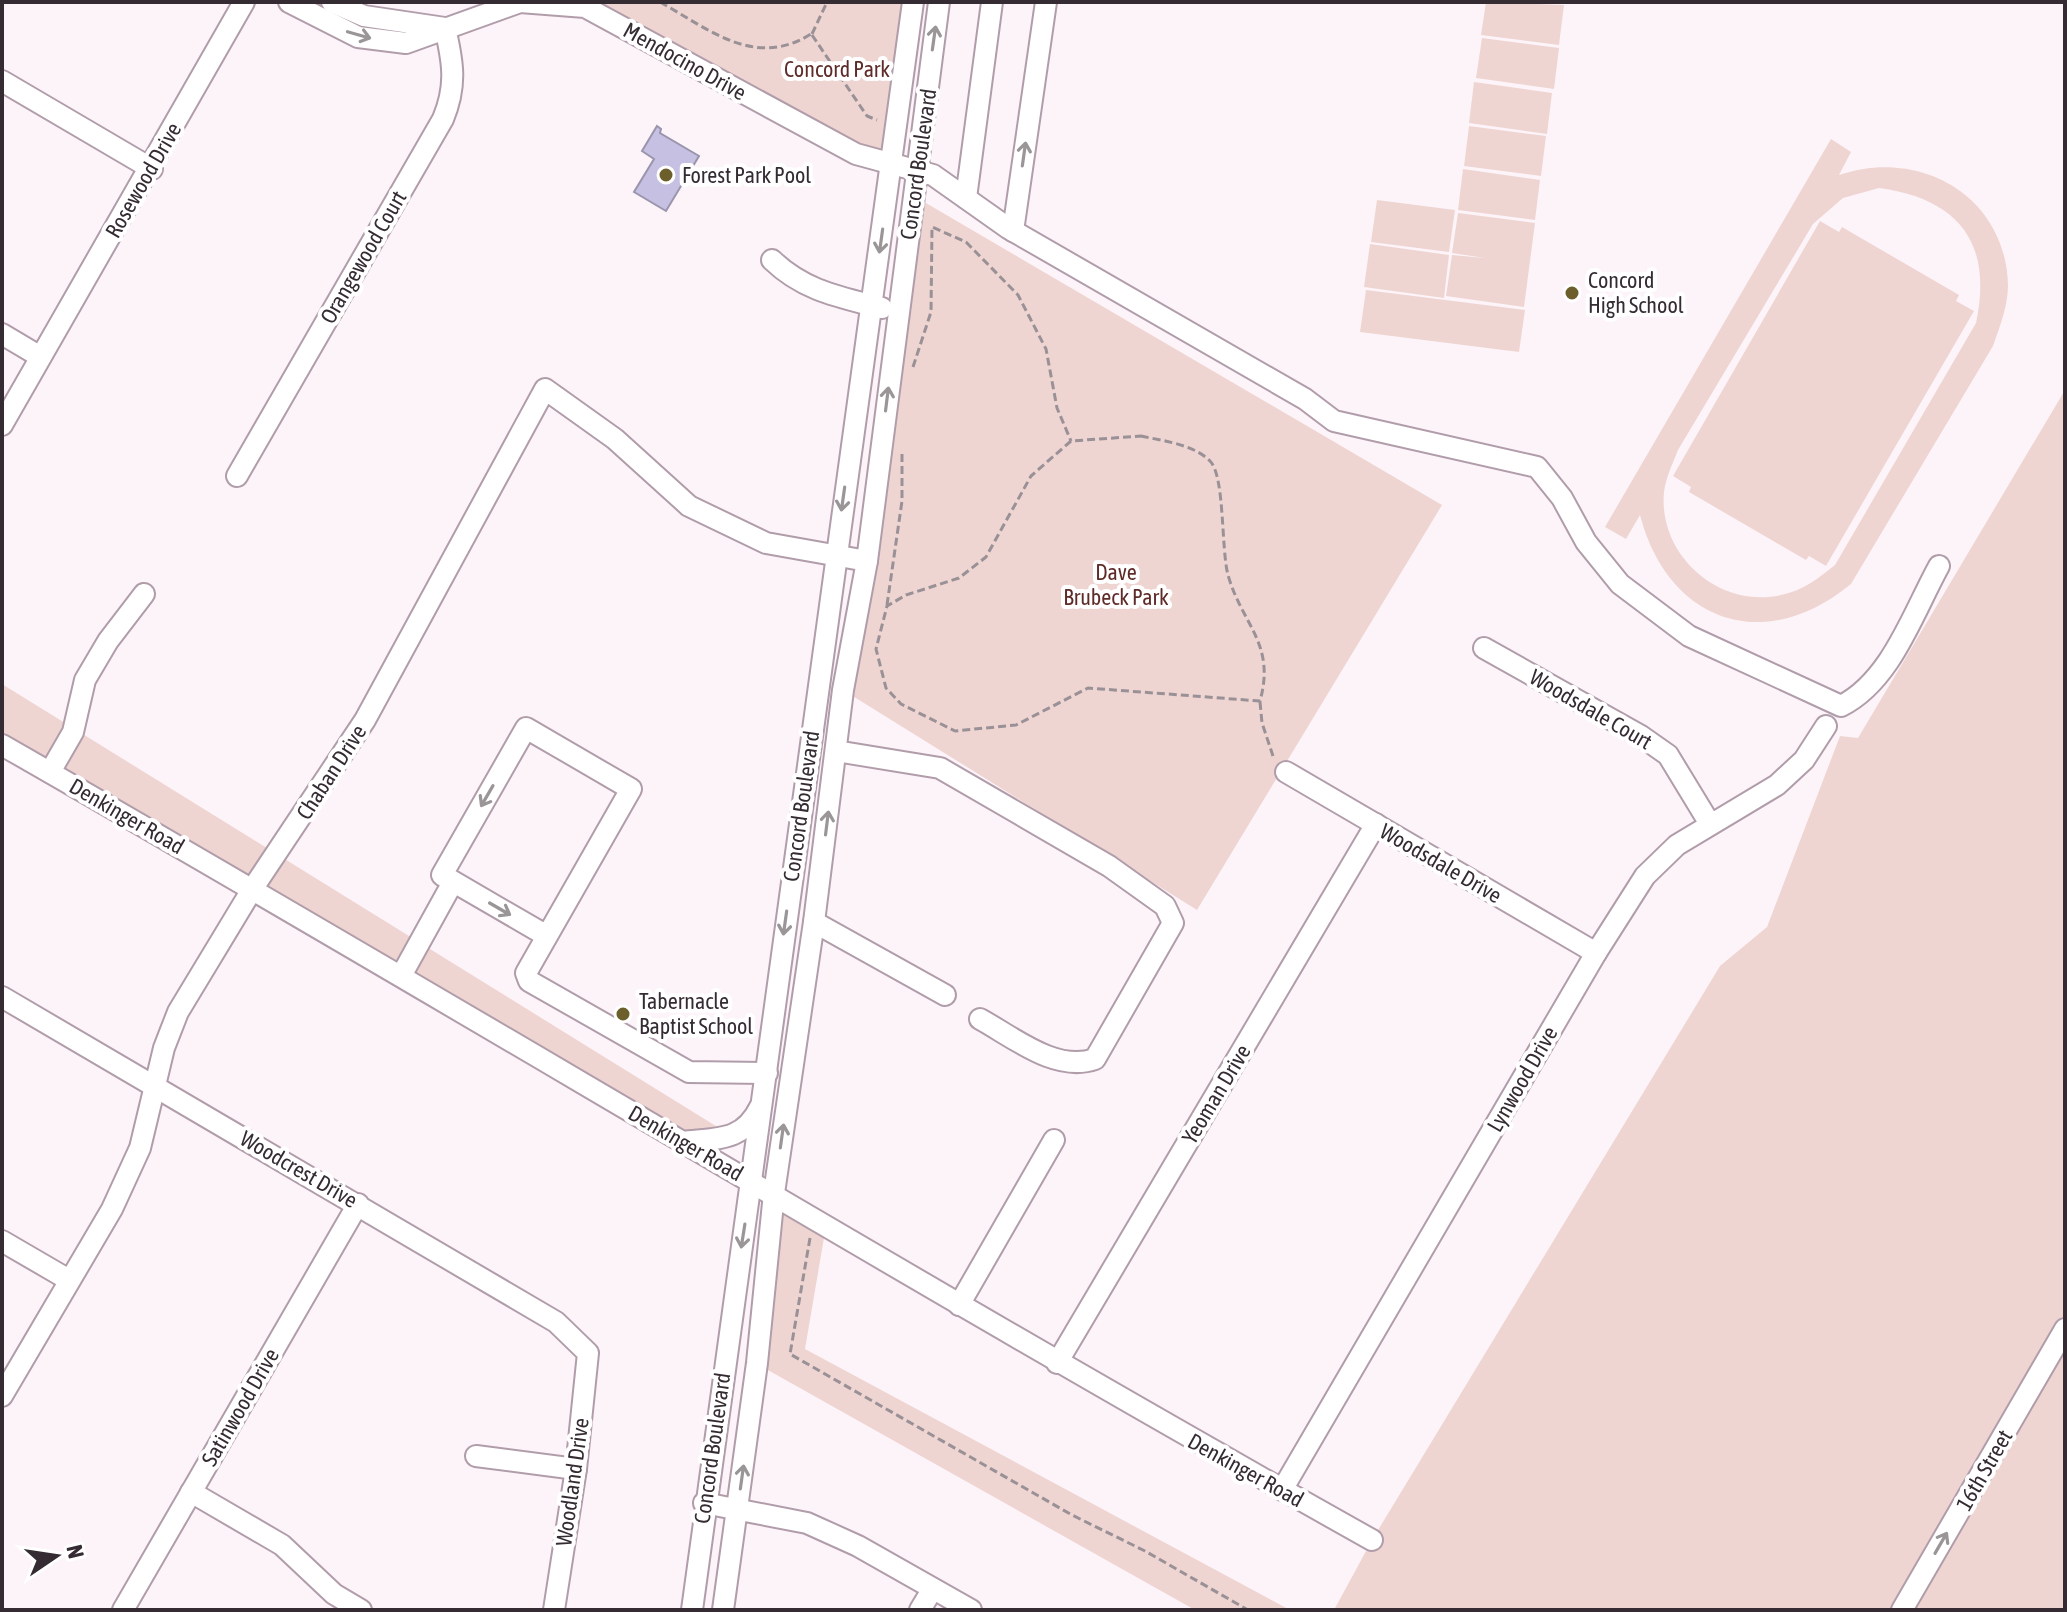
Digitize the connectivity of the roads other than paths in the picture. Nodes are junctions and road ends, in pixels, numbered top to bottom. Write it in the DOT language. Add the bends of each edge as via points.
graph roads {
  1 [pos="244,2"];
  2 [pos="289,2"];
  3 [pos="332,2"];
  4 [pos="913,2"];
  5 [pos="939,2"];
  6 [pos="992,2"];
  7 [pos="1046,2"];
  8 [pos="445,28"];
  9 [pos="2,81"];
  10 [pos="892,164"];
  11 [pos="152,169"];
  12 [pos="917,171"];
  13 [pos="966,198"];
  14 [pos="1013,231"];
  15 [pos="772,260"];
  16 [pos="872,305"];
  17 [pos="898,311"];
  18 [pos="2,334"];
  19 [pos="39,356"];
  20 [pos="2,425"];
  21 [pos="237,476"];
  22 [pos="834,557"];
  23 [pos="867,561"];
  24 [pos="1939,566"];
  25 [pos="144,594"];
  26 [pos="1484,648"];
  27 [pos="1826,726"];
  28 [pos="2,745"];
  29 [pos="836,751"];
  30 [pos="50,772"];
  31 [pos="1286,772"];
  32 [pos="1376,824"];
  33 [pos="1710,824"];
  34 [pos="453,882"];
  35 [pos="253,888"];
  36 [pos="814,922"];
  37 [pos="547,936"];
  38 [pos="1596,953"];
  39 [pos="401,976"];
  40 [pos="945,995"];
  41 [pos="2,997"];
  42 [pos="980,1019"];
  43 [pos="767,1073"];
  44 [pos="155,1087"];
  45 [pos="764,1100"];
  46 [pos="1054,1140"];
  47 [pos="682,1142"];
  48 [pos="752,1181"];
  49 [pos="774,1193"];
  50 [pos="358,1204"];
  51 [pos="2,1241"];
  52 [pos="69,1280"];
  53 [pos="959,1305"];
  54 [pos="2065,1329"];
  55 [pos="588,1353"];
  56 [pos="1057,1363"];
  57 [pos="2,1396"];
  58 [pos="476,1456"];
  59 [pos="576,1469"];
  60 [pos="1282,1490"];
  61 [pos="191,1492"];
  62 [pos="704,1503"];
  63 [pos="737,1509"];
  64 [pos="1372,1540"];
  65 [pos="932,1590"];
  66 [pos="123,1610"];
  67 [pos="361,1610"];
  68 [pos="554,1610"];
  69 [pos="692,1610"];
  70 [pos="723,1610"];
  71 [pos="920,1610"];
  72 [pos="971,1610"];
  73 [pos="1902,1610"];
  1 -- 11 [label="street, Rosewood Drive"];
  2 -- 8 [label="street, Mendocino Drive, one-way" via="358,37 406,43"];
  3 -- 8 [label="street, Mendocino Drive" via="364,16"];
  4 -- 10 [label="street, Concord Boulevard"];
  12 -- 5 [label="street, Concord Boulevard, one-way"];
  6 -- 13 [label="street"];
  14 -- 7 [label="street, one-way"];
  8 -- 10 [label="street, Mendocino Drive" via="520,2 585,7 856,154"];
  8 -- 21 [label="street, Orangewood Court" via="454,67 453,96 443,119"];
  9 -- 11 [label="street"];
  10 -- 12 [label="street, Mendocino Drive"];
  10 -- 16 [label="street, Concord Boulevard, one-way"];
  11 -- 19 [label="street, Rosewood Drive"];
  12 -- 13 [label="street, Mendocino Drive" via="933,175"];
  12 -- 17 [label="street, Concord Boulevard"];
  13 -- 14 [label="street, Mendocino Drive"];
  14 -- 24 [label="street, Mendocino Drive" via="1305,399 1334,421 1537,467 1620,584 1689,636 1841,706 1879,676"];
  15 -- 16 [label="street" via="792,280"];
  16 -- 17 [label="street"];
  16 -- 22 [label="street, Concord Boulevard, one-way"];
  23 -- 17 [label="street, Concord Boulevard, one-way"];
  18 -- 19 [label="street"];
  19 -- 20 [label="street, Rosewood Drive"];
  22 -- 23 [label="street"];
  22 -- 35 [label="street, Chaban Drive" via="766,543 689,506 615,439 545,389 365,720"];
  22 -- 43 [label="street, Concord Boulevard, one-way"];
  23 -- 29 [label="street, Concord Boulevard"];
  25 -- 30 [label="street" via="85,680 73,732"];
  26 -- 33 [label="street, Woodsdale Court" via="1668,755"];
  27 -- 33 [label="street, Lynwood Drive" via="1804,760 1777,785"];
  28 -- 30 [label="street, Denkinger Road"];
  36 -- 29 [label="street, Concord Boulevard, one-way"];
  29 -- 42 [label="street" via="940,768 1109,866 1165,906 1173,923 1095,1059 1079,1065 1053,1059"];
  30 -- 35 [label="street, Denkinger Road"];
  31 -- 32 [label="street, Woodsdale Drive"];
  32 -- 38 [label="street, Woodsdale Drive"];
  32 -- 56 [label="street, Yeoman Drive"];
  33 -- 38 [label="street, Lynwood Drive" via="1677,845 1645,876"];
  34 -- 37 [label="street, one-way"];
  37 -- 34 [label="street, one-way" via="631,789 526,728 442,875"];
  34 -- 39 [label="street"];
  35 -- 39 [label="street, Denkinger Road"];
  35 -- 44 [label="street, Chaban Drive" via="178,1012"];
  36 -- 40 [label="street"];
  49 -- 36 [label="street, Concord Boulevard, one-way"];
  37 -- 43 [label="street" via="526,973 529,981 689,1072"];
  38 -- 60 [label="street, Lynwood Drive"];
  39 -- 47 [label="street, Denkinger Road"];
  41 -- 44 [label="street, Woodcrest Drive"];
  43 -- 45 [label="street, Concord Boulevard"];
  44 -- 50 [label="street, Woodcrest Drive"];
  44 -- 52 [label="street, Chaban Drive" via="129,1173"];
  45 -- 47 [label="street" via="752,1125 732,1136"];
  45 -- 48 [label="street, Concord Boulevard"];
  46 -- 53 [label="street"];
  47 -- 48 [label="street, Denkinger Road"];
  48 -- 49 [label="street, Denkinger Road"];
  48 -- 62 [label="street, Concord Boulevard, one-way"];
  49 -- 53 [label="street, Denkinger Road"];
  63 -- 49 [label="street, Concord Boulevard, one-way"];
  50 -- 55 [label="street, Woodcrest Drive" via="556,1322"];
  50 -- 61 [label="street, Satinwood Drive"];
  51 -- 52 [label="street"];
  52 -- 57 [label="street, Chaban Drive"];
  53 -- 56 [label="street, Denkinger Road"];
  73 -- 54 [label="street, 16th Street, one-way"];
  55 -- 59 [label="street, Woodland Drive"];
  56 -- 60 [label="street, Denkinger Road"];
  58 -- 59 [label="street"];
  59 -- 68 [label="street, Woodland Drive"];
  60 -- 64 [label="street, Denkinger Road"];
  61 -- 66 [label="street, Satinwood Drive"];
  61 -- 67 [label="street" via="282,1545 334,1594"];
  62 -- 63 [label="street"];
  62 -- 69 [label="street, Concord Boulevard"];
  63 -- 65 [label="street" via="807,1523"];
  63 -- 70 [label="street, Concord Boulevard"];
  65 -- 71 [label="street"];
  65 -- 72 [label="street"];
}
